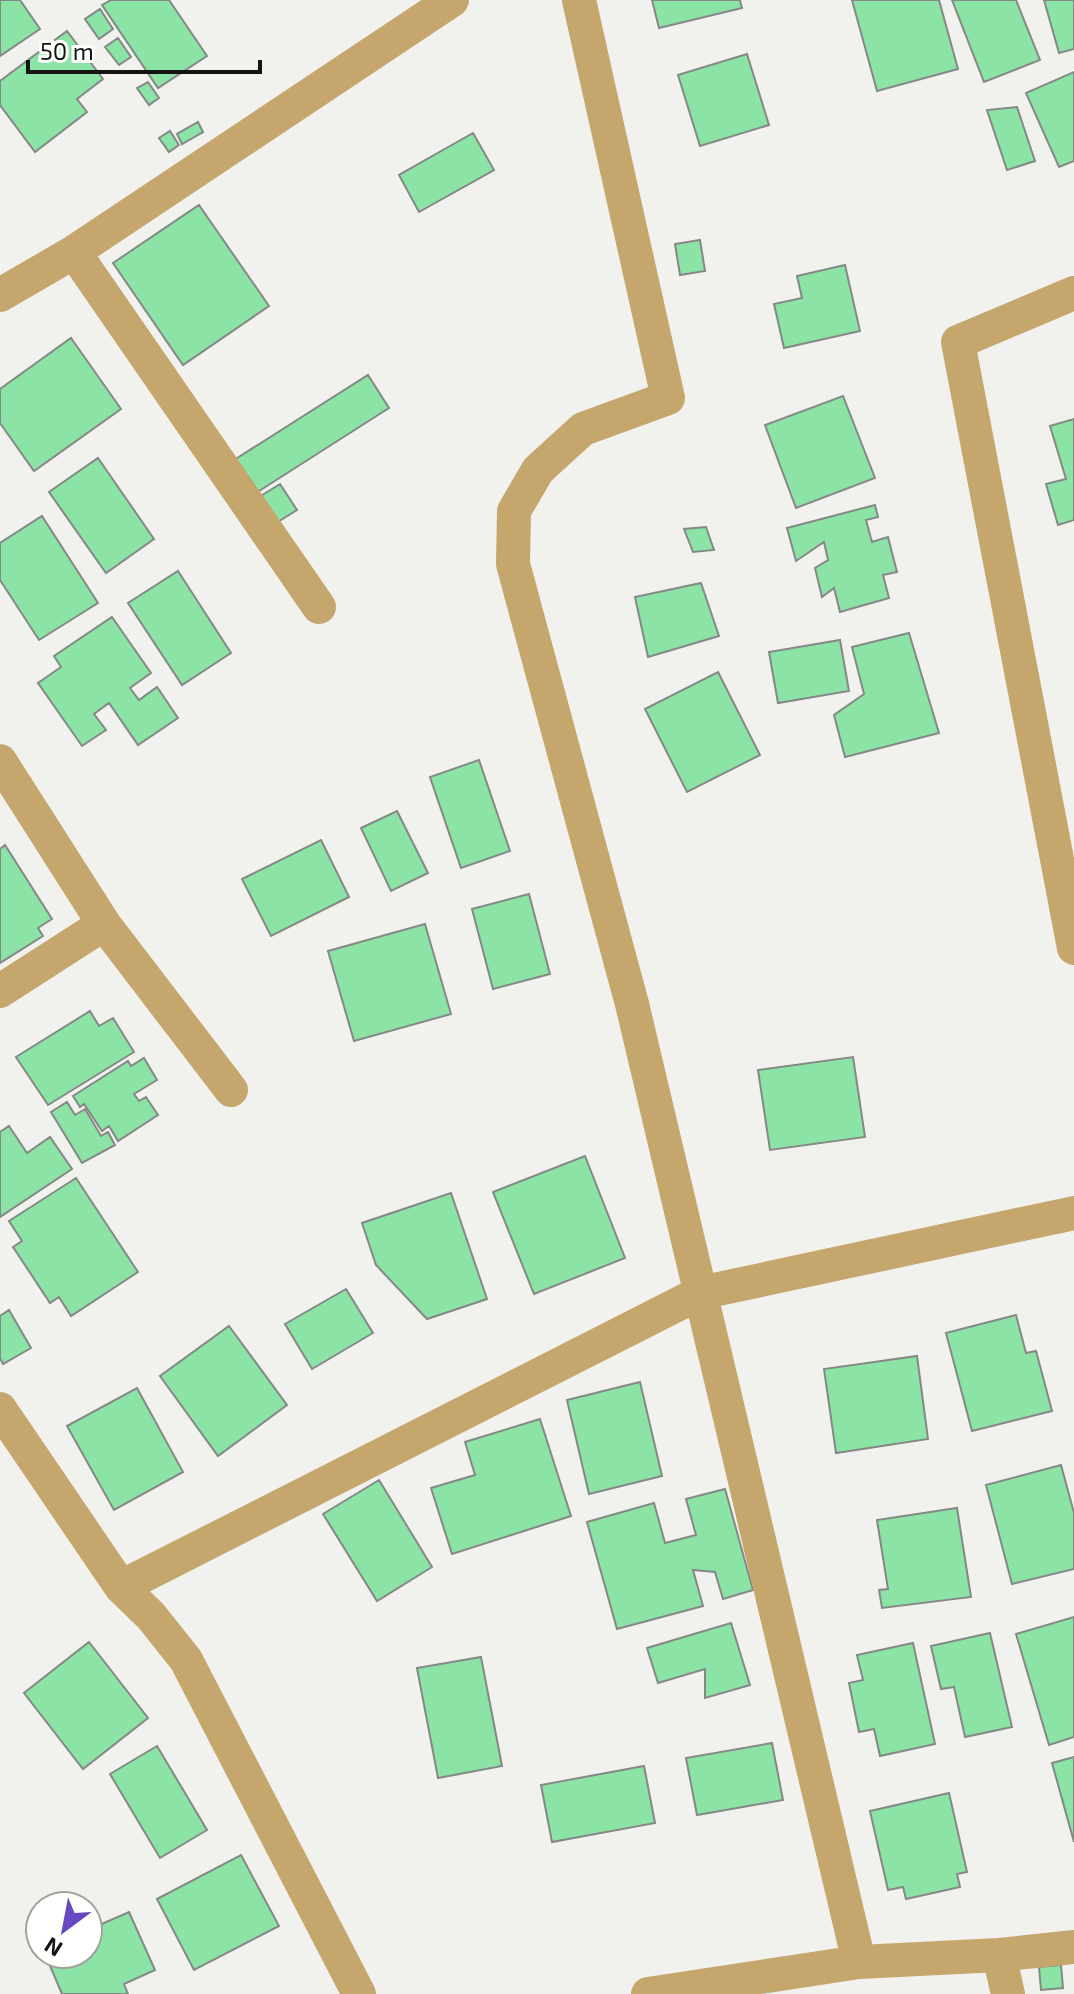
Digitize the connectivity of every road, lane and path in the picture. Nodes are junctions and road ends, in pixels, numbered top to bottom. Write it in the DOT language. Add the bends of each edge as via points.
graph roads {
  1 [pos="452,0"];
  2 [pos="579,0"];
  3 [pos="74,252"];
  4 [pos="1074,293"];
  5 [pos="0,295"];
  6 [pos="319,607"];
  7 [pos="0,761"];
  8 [pos="104,924"];
  9 [pos="1074,948"];
  10 [pos="0,991"];
  11 [pos="231,1090"];
  12 [pos="1074,1213"];
  13 [pos="700,1293"];
  14 [pos="0,1409"];
  15 [pos="121,1587"];
  16 [pos="1074,1947"];
  17 [pos="999,1955"];
  18 [pos="859,1962"];
  19 [pos="359,1994"];
  20 [pos="648,1994"];
  21 [pos="1008,1994"];
  1 -- 3 [label="street"];
  2 -- 13 [label="street" via="668,398 583,429 538,470 514,511 513,564 632,1004"];
  3 -- 5 [label="street"];
  3 -- 6 [label="street"];
  4 -- 9 [label="street" via="958,342"];
  7 -- 8 [label="street"];
  8 -- 10 [label="street"];
  8 -- 11 [label="street"];
  12 -- 13 [label="street"];
  13 -- 15 [label="street"];
  13 -- 18 [label="street"];
  14 -- 15 [label="street"];
  15 -- 19 [label="street" via="186,1660"];
  16 -- 17 [label="street"];
  17 -- 18 [label="street"];
  17 -- 21 [label="street"];
  18 -- 20 [label="street"];
}
